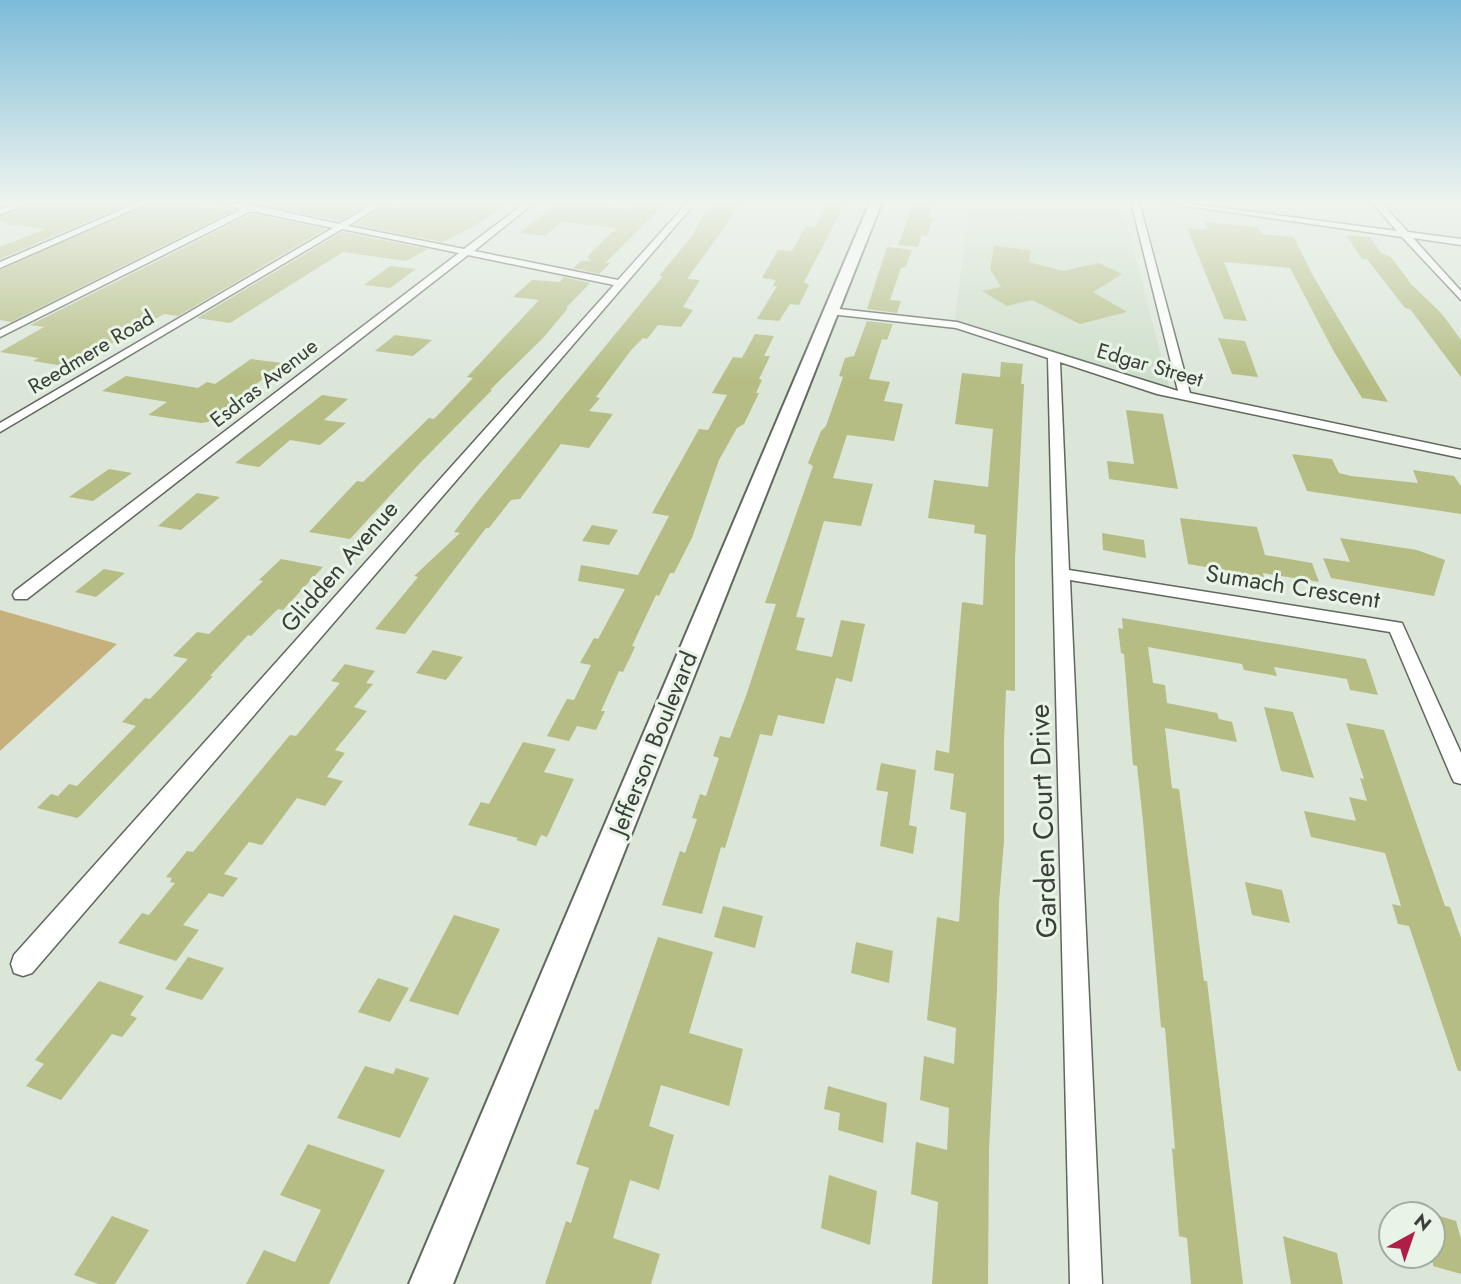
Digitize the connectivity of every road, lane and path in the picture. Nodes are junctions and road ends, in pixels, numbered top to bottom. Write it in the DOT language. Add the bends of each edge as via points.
graph roads {
  1 [pos="143,262"];
  2 [pos="280,262"];
  3 [pos="453,262"];
  4 [pos="515,262"];
  5 [pos="639,262"];
  6 [pos="851,262"];
  7 [pos="1150,262"];
  8 [pos="1430,262"];
  9 [pos="620,283"];
  10 [pos="1461,297"];
  11 [pos="830,311"];
  12 [pos="0,334"];
  13 [pos="1054,357"];
  14 [pos="1185,396"];
  15 [pos="0,428"];
  16 [pos="1461,454"];
  17 [pos="1064,574"];
  18 [pos="21,594"];
  19 [pos="1461,776"];
  20 [pos="23,964"];
  21 [pos="431,1284"];
  22 [pos="1086,1284"];
  1 -- 12 [label="street"];
  2 -- 15 [label="street, Reedmere Road"];
  3 -- 18 [label="street, Esdras Avenue"];
  4 -- 9 [label="street"];
  5 -- 9 [label="street, Glidden Avenue"];
  6 -- 11 [label="street, Jefferson Boulevard"];
  7 -- 14 [label="street"];
  8 -- 10 [label="street"];
  9 -- 20 [label="street, Glidden Avenue"];
  11 -- 13 [label="street, Edgar Street" via="957,325"];
  11 -- 21 [label="street, Jefferson Boulevard"];
  13 -- 14 [label="street, Edgar Street"];
  13 -- 17 [label="street, Garden Court Drive"];
  14 -- 16 [label="street, Edgar Street"];
  17 -- 19 [label="street, Sumach Crescent" via="1396,627"];
  17 -- 22 [label="street, Garden Court Drive"];
}
